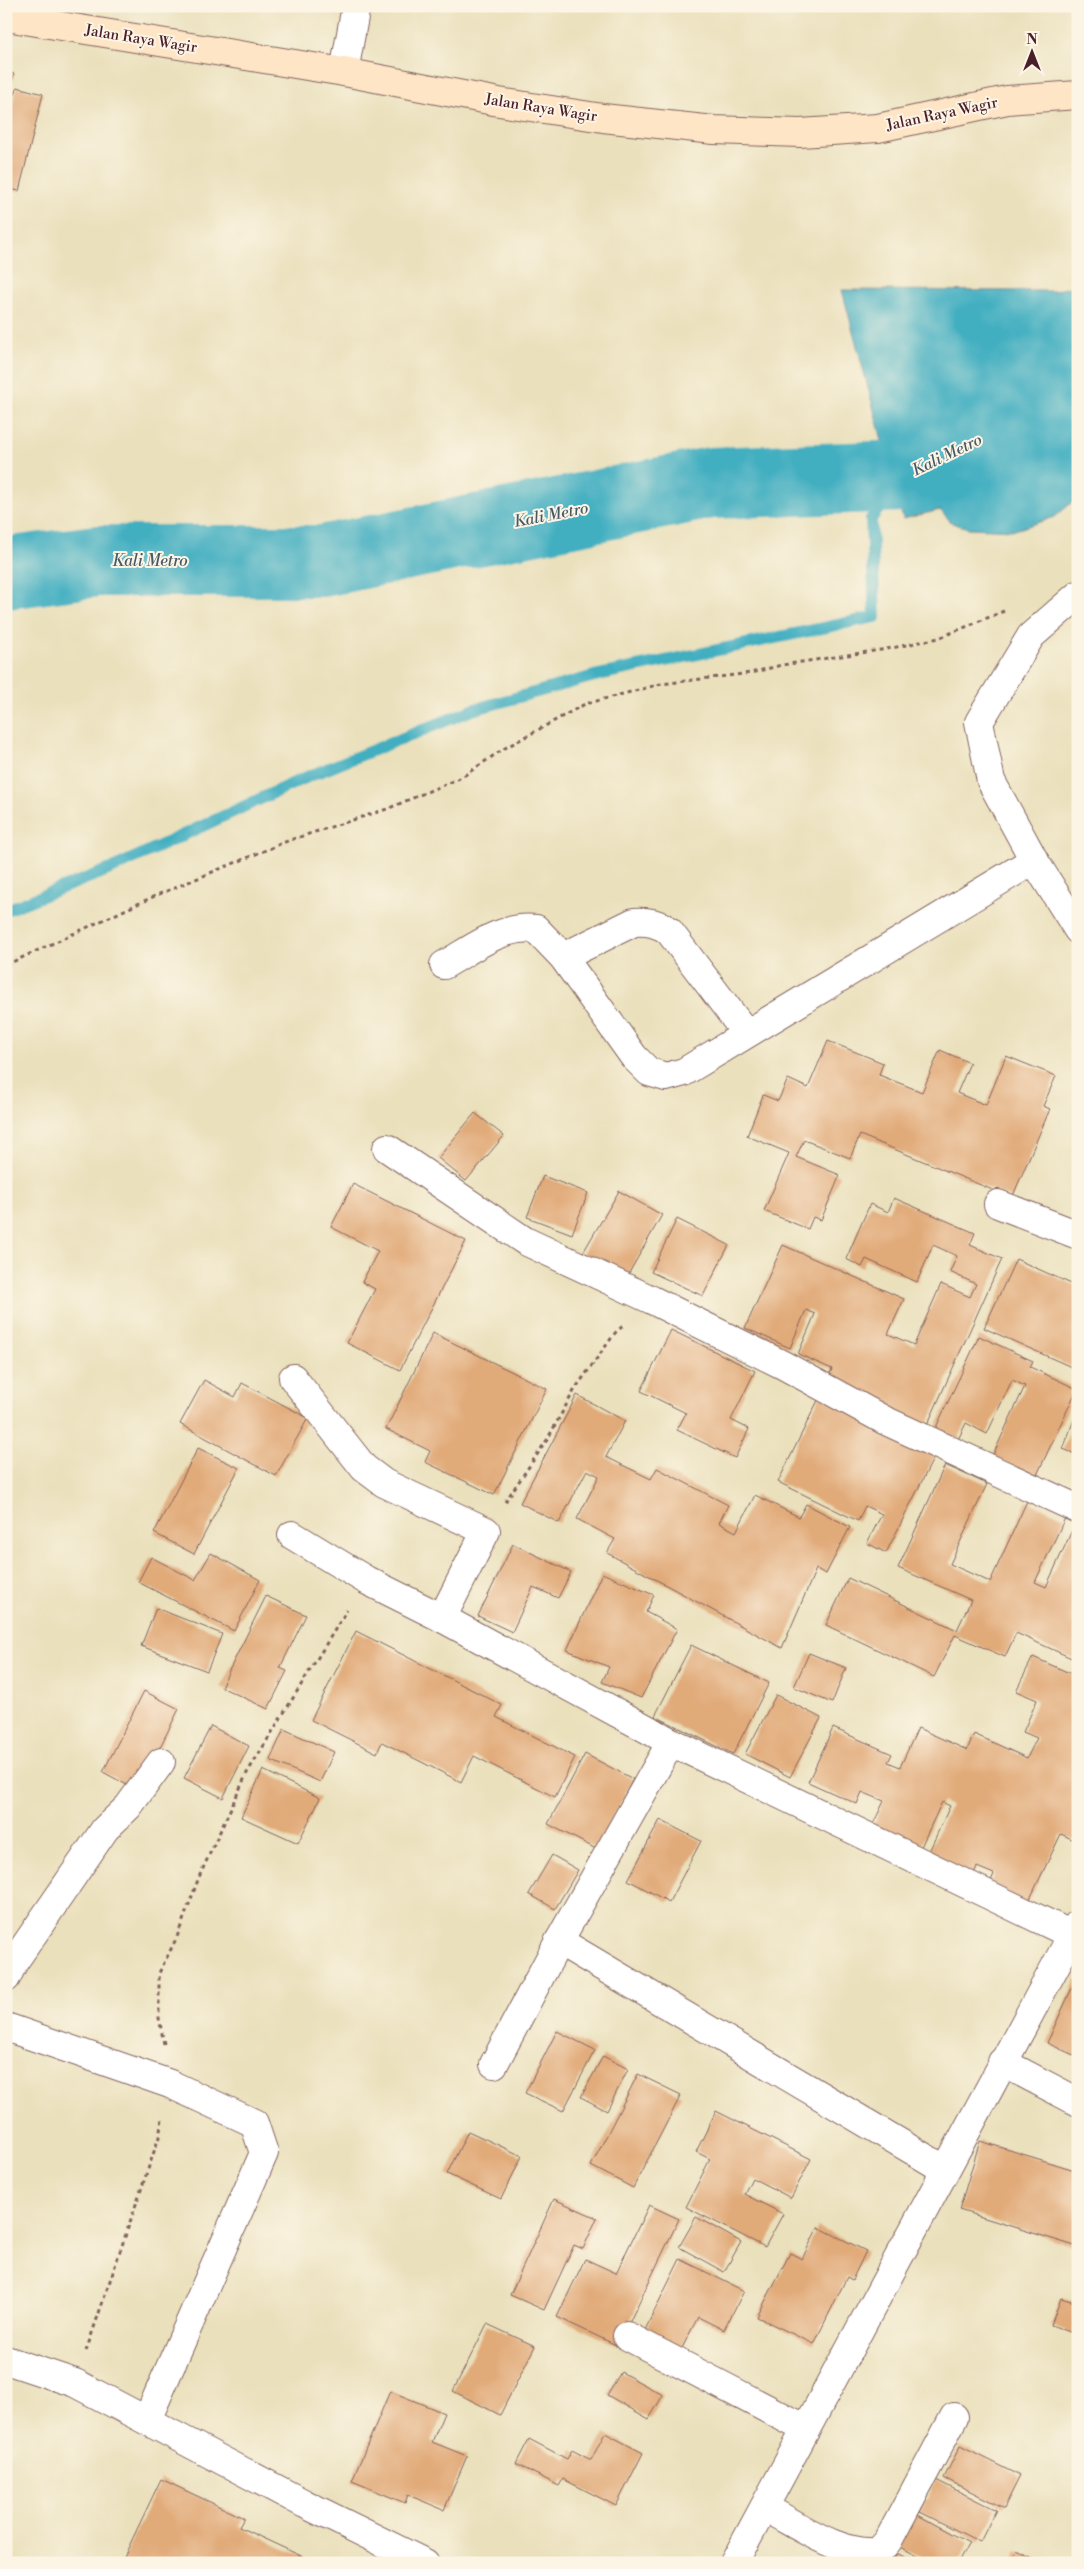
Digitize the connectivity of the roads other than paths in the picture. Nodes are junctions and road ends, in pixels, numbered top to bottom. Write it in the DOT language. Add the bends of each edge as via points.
graph roads {
  1 [pos="356,6"];
  2 [pos="6,17"];
  3 [pos="344,72"];
  4 [pos="1076,91"];
  5 [pos="1078,595"];
  6 [pos="1034,860"];
  7 [pos="1078,930"];
  8 [pos="563,957"];
  9 [pos="444,965"];
  10 [pos="746,1033"];
  11 [pos="387,1148"];
  12 [pos="998,1204"];
  13 [pos="1078,1235"];
  14 [pos="293,1378"];
  15 [pos="1078,1509"];
  16 [pos="292,1535"];
  17 [pos="442,1618"];
  18 [pos="671,1742"];
  19 [pos="161,1762"];
  20 [pos="1075,1930"];
  21 [pos="559,1940"];
  22 [pos="6,1978"];
  23 [pos="6,2027"];
  24 [pos="1002,2062"];
  25 [pos="494,2064"];
  26 [pos="1078,2102"];
  27 [pos="944,2169"];
  28 [pos="627,2336"];
  29 [pos="6,2360"];
  30 [pos="954,2417"];
  31 [pos="147,2420"];
  32 [pos="806,2429"];
  33 [pos="765,2508"];
  34 [pos="425,2563"];
  35 [pos="734,2563"];
  1 -- 3 [label="street"];
  2 -- 3 [label="main road, Jalan Raya Wagir"];
  3 -- 4 [label="main road, Jalan Raya Wagir" via="603,118 714,130 800,133 878,128 1007,100"];
  5 -- 6 [label="street" via="1030,636 979,722 991,781"];
  6 -- 7 [label="street"];
  6 -- 10 [label="street"];
  8 -- 9 [label="street" via="536,929 521,927 506,930"];
  8 -- 10 [label="street" via="634,922 661,925 669,931"];
  8 -- 10 [label="street" via="649,1072 666,1077 684,1072"];
  11 -- 15 [label="street" via="525,1241 783,1365 884,1420"];
  12 -- 13 [label="street"];
  14 -- 17 [label="street" via="364,1468 384,1483 486,1531"];
  16 -- 17 [label="street" via="366,1580"];
  17 -- 18 [label="street"];
  18 -- 20 [label="street"];
  18 -- 21 [label="street"];
  19 -- 22 [label="street" via="128,1807 105,1829"];
  20 -- 24 [label="street"];
  21 -- 25 [label="street"];
  21 -- 27 [label="street"];
  23 -- 31 [label="street" via="170,2084 254,2123 264,2153"];
  24 -- 26 [label="street"];
  24 -- 27 [label="street"];
  27 -- 32 [label="street"];
  28 -- 32 [label="street"];
  29 -- 31 [label="street" via="75,2383"];
  30 -- 33 [label="street" via="888,2541 878,2552 844,2549"];
  31 -- 34 [label="street"];
  32 -- 33 [label="street"];
  33 -- 35 [label="street"];
}
